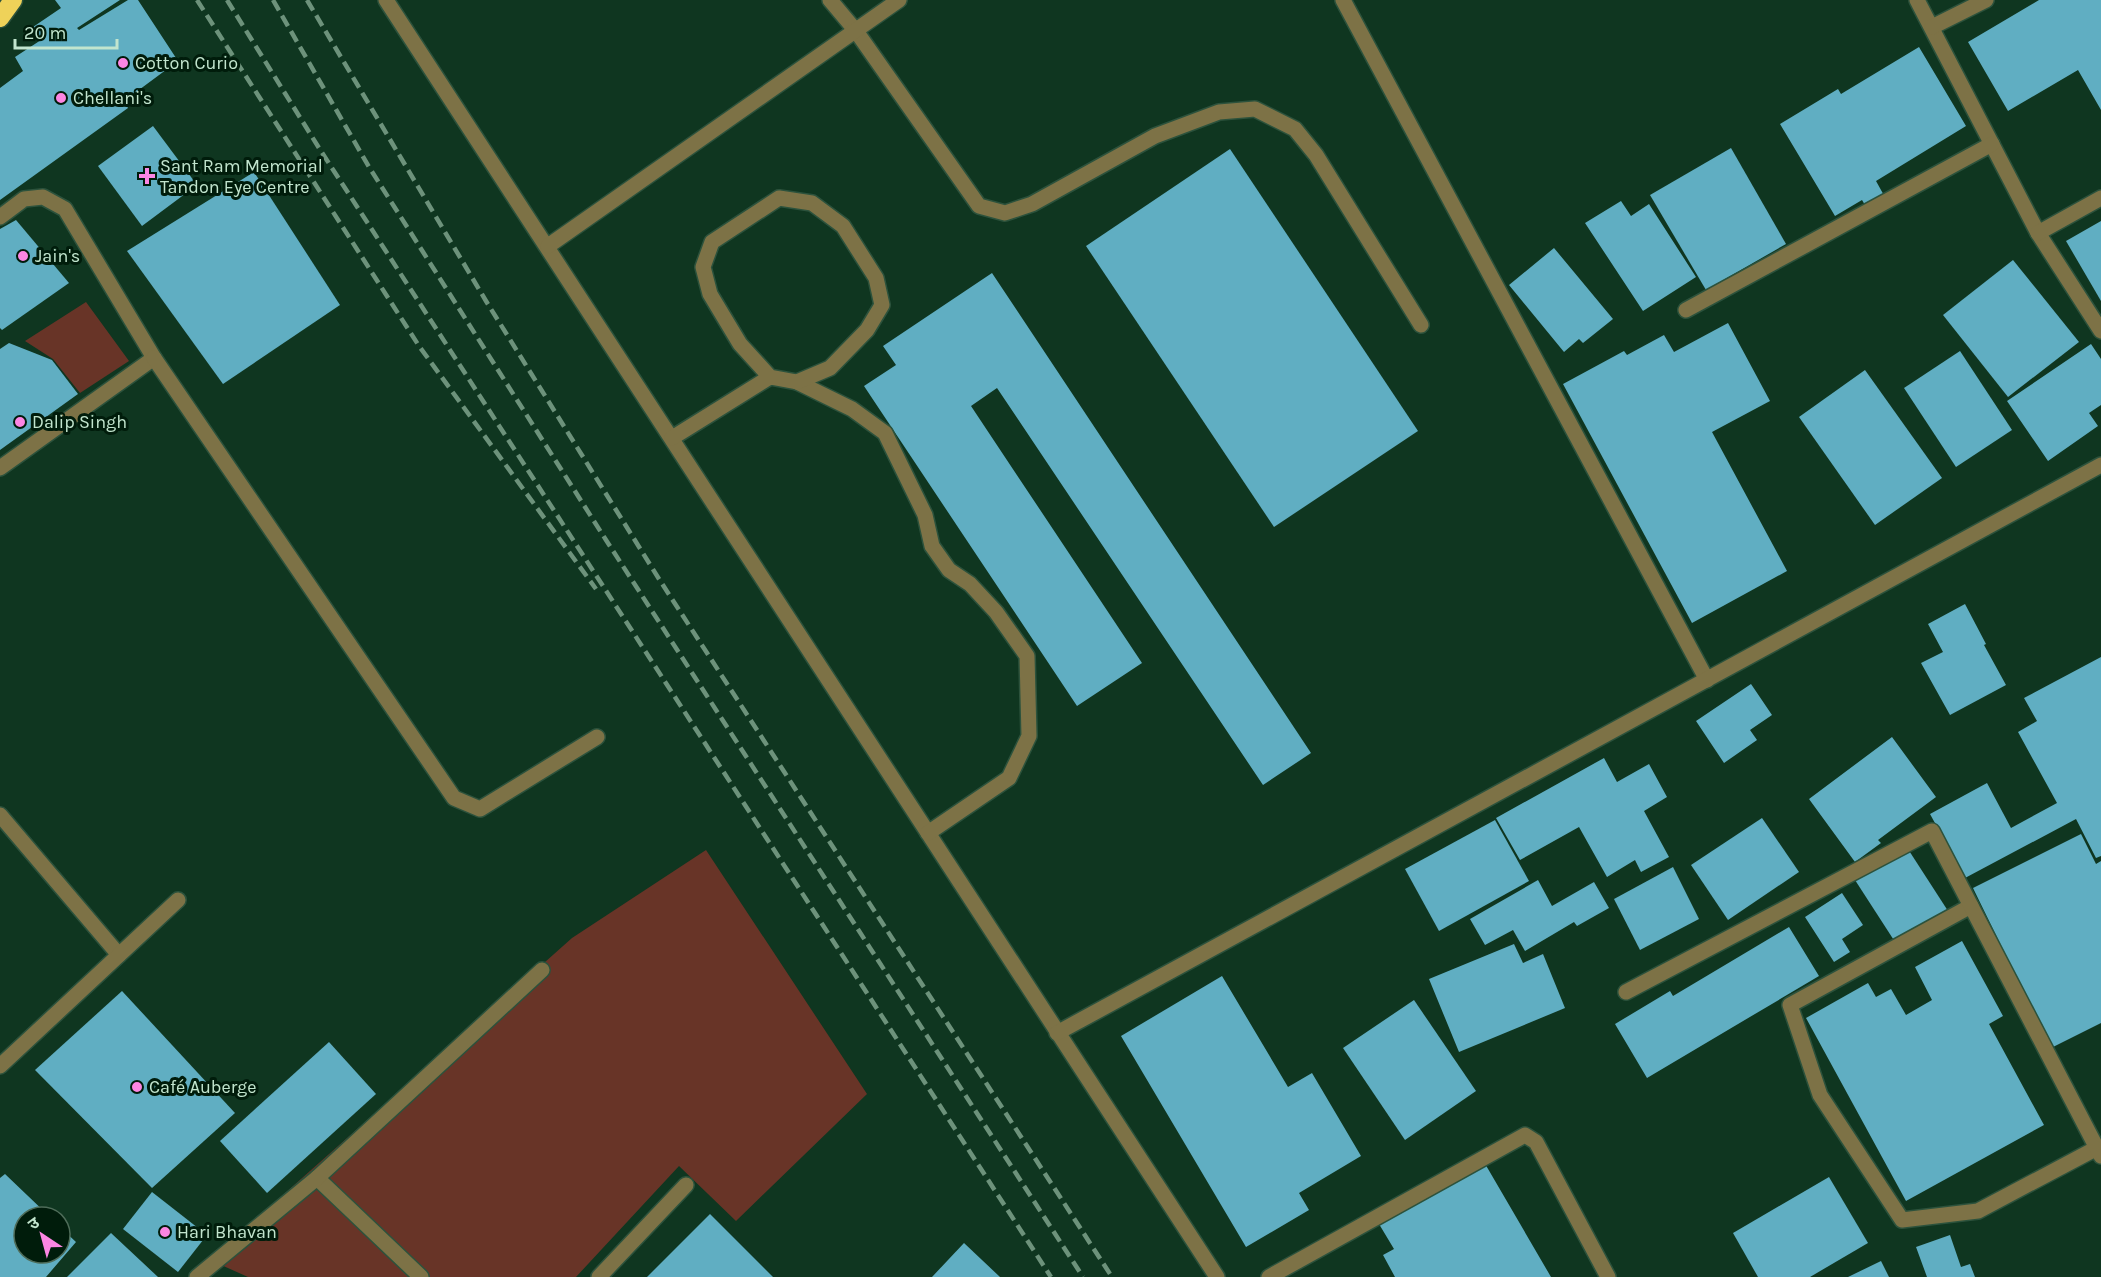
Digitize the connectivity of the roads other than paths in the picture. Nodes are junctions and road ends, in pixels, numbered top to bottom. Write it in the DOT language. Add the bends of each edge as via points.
graph roads {
  1 [pos="13,0"];
  2 [pos="386,0"];
  3 [pos="830,0"];
  4 [pos="898,0"];
  5 [pos="1343,0"];
  6 [pos="1917,0"];
  7 [pos="1986,0"];
  8 [pos="0,18"];
  9 [pos="1932,27"];
  10 [pos="856,31"];
  11 [pos="1992,144"];
  12 [pos="2101,198"];
  13 [pos="0,218"];
  14 [pos="2038,233"];
  15 [pos="548,246"];
  16 [pos="1686,310"];
  17 [pos="1421,325"];
  18 [pos="2101,331"];
  19 [pos="154,358"];
  20 [pos="770,377"];
  21 [pos="797,382"];
  22 [pos="672,438"];
  23 [pos="2101,465"];
  24 [pos="0,468"];
  25 [pos="1707,680"];
  26 [pos="597,737"];
  27 [pos="0,815"];
  28 [pos="928,833"];
  29 [pos="178,900"];
  30 [pos="1971,906"];
  31 [pos="119,955"];
  32 [pos="542,970"];
  33 [pos="1626,992"];
  34 [pos="1057,1033"];
  35 [pos="0,1066"];
  36 [pos="2099,1152"];
  37 [pos="317,1178"];
  38 [pos="686,1185"];
  39 [pos="197,1277"];
  40 [pos="421,1277"];
  41 [pos="599,1277"];
  42 [pos="1217,1277"];
  43 [pos="1269,1277"];
  44 [pos="1608,1277"];
  1 -- 8 [label="highway"];
  2 -- 15 [label="street"];
  3 -- 10 [label="street"];
  4 -- 10 [label="street"];
  5 -- 25 [label="street"];
  6 -- 9 [label="street"];
  7 -- 9 [label="street"];
  9 -- 11 [label="street"];
  10 -- 15 [label="street"];
  10 -- 17 [label="street" via="979,206 1005,213 1032,204 1155,136 1220,112 1255,109 1295,129 1316,155"];
  11 -- 14 [label="street"];
  11 -- 16 [label="street"];
  12 -- 14 [label="street"];
  13 -- 19 [label="street" via="24,199 43,197 65,209"];
  14 -- 18 [label="street"];
  15 -- 22 [label="street"];
  19 -- 24 [label="street"];
  19 -- 26 [label="street" via="454,798 480,809"];
  20 -- 21 [label="street"];
  20 -- 21 [label="street" via="740,344 710,294 703,267 712,242 779,198 812,203 843,226 876,278 882,305 867,330 831,368"];
  20 -- 22 [label="street"];
  21 -- 28 [label="street" via="852,409 885,433 925,515 932,546 949,570 996,612 1027,656 1029,736 1010,778"];
  22 -- 28 [label="street"];
  23 -- 25 [label="street"];
  25 -- 34 [label="street"];
  27 -- 31 [label="street"];
  28 -- 34 [label="street"];
  29 -- 31 [label="street"];
  30 -- 33 [label="street" via="1932,831"];
  30 -- 36 [label="street"];
  30 -- 36 [label="street" via="1790,1005 1820,1095 1902,1220 1978,1211"];
  31 -- 35 [label="street"];
  32 -- 37 [label="street"];
  34 -- 42 [label="street"];
  37 -- 39 [label="street"];
  37 -- 40 [label="street"];
  38 -- 41 [label="street"];
  43 -- 44 [label="street" via="1525,1135 1536,1142"];
}
